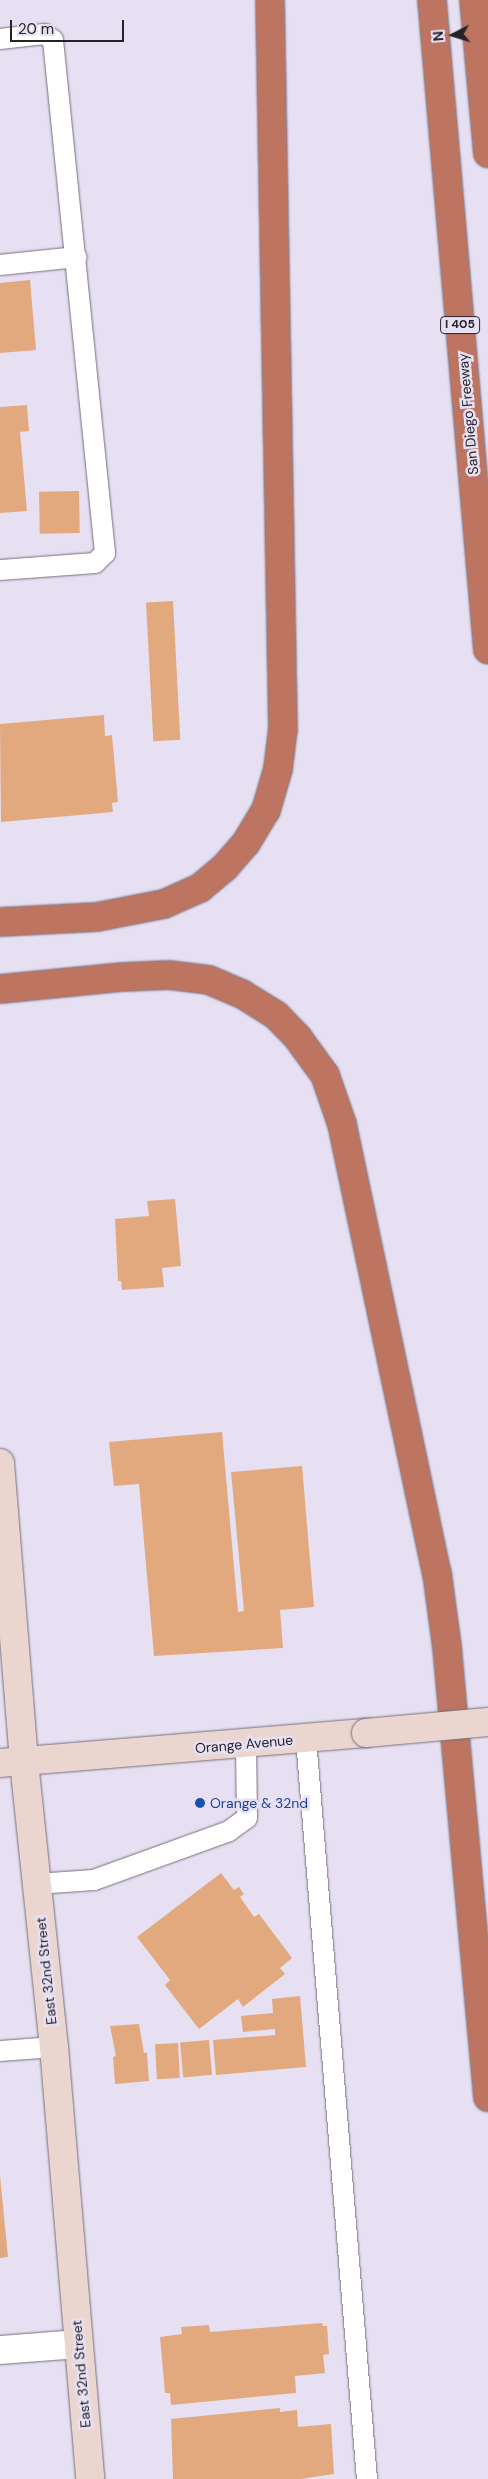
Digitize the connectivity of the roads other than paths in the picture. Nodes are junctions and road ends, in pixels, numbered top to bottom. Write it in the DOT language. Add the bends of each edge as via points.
graph roads {
  1 [pos="270,0"];
  2 [pos="432,0"];
  3 [pos="474,0"];
  4 [pos="0,39"];
  5 [pos="488,153"];
  6 [pos="77,257"];
  7 [pos="0,265"];
  8 [pos="0,570"];
  9 [pos="488,650"];
  10 [pos="0,922"];
  11 [pos="0,989"];
  12 [pos="0,1463"];
  13 [pos="488,1722"];
  14 [pos="306,1739"];
  15 [pos="246,1744"];
  16 [pos="12,1763"];
  17 [pos="36,1884"];
  18 [pos="54,2048"];
  19 [pos="0,2051"];
  20 [pos="488,2097"];
  21 [pos="78,2344"];
  22 [pos="0,2350"];
  23 [pos="90,2479"];
  24 [pos="367,2479"];
  1 -- 10 [label="highway" via="283,730 278,769 266,810 246,843 225,867 200,888 164,904 97,917"];
  2 -- 9 [label="highway, San Diego Freeway / I 405"];
  3 -- 5 [label="highway"];
  4 -- 6 [label="lane" via="45,34 54,40"];
  6 -- 7 [label="lane"];
  6 -- 8 [label="lane" via="105,553 95,563"];
  11 -- 20 [label="highway" via="132,976 169,975 209,980 242,994 276,1016 298,1038 325,1075 342,1124 437,1573 447,1647"];
  12 -- 16 [label="main road, East 32nd Street"];
  13 -- 14 [label="main road, Orange Avenue, bridge"];
  14 -- 15 [label="main road, Orange Avenue"];
  14 -- 24 [label="lane"];
  15 -- 16 [label="main road, Orange Avenue"];
  15 -- 17 [label="lane" via="247,1818 229,1831 94,1880"];
  16 -- 17 [label="main road, East 32nd Street"];
  17 -- 18 [label="main road, East 32nd Street"];
  18 -- 19 [label="lane"];
  18 -- 21 [label="main road, East 32nd Street"];
  21 -- 22 [label="street"];
  21 -- 23 [label="main road, East 32nd Street"];
}
